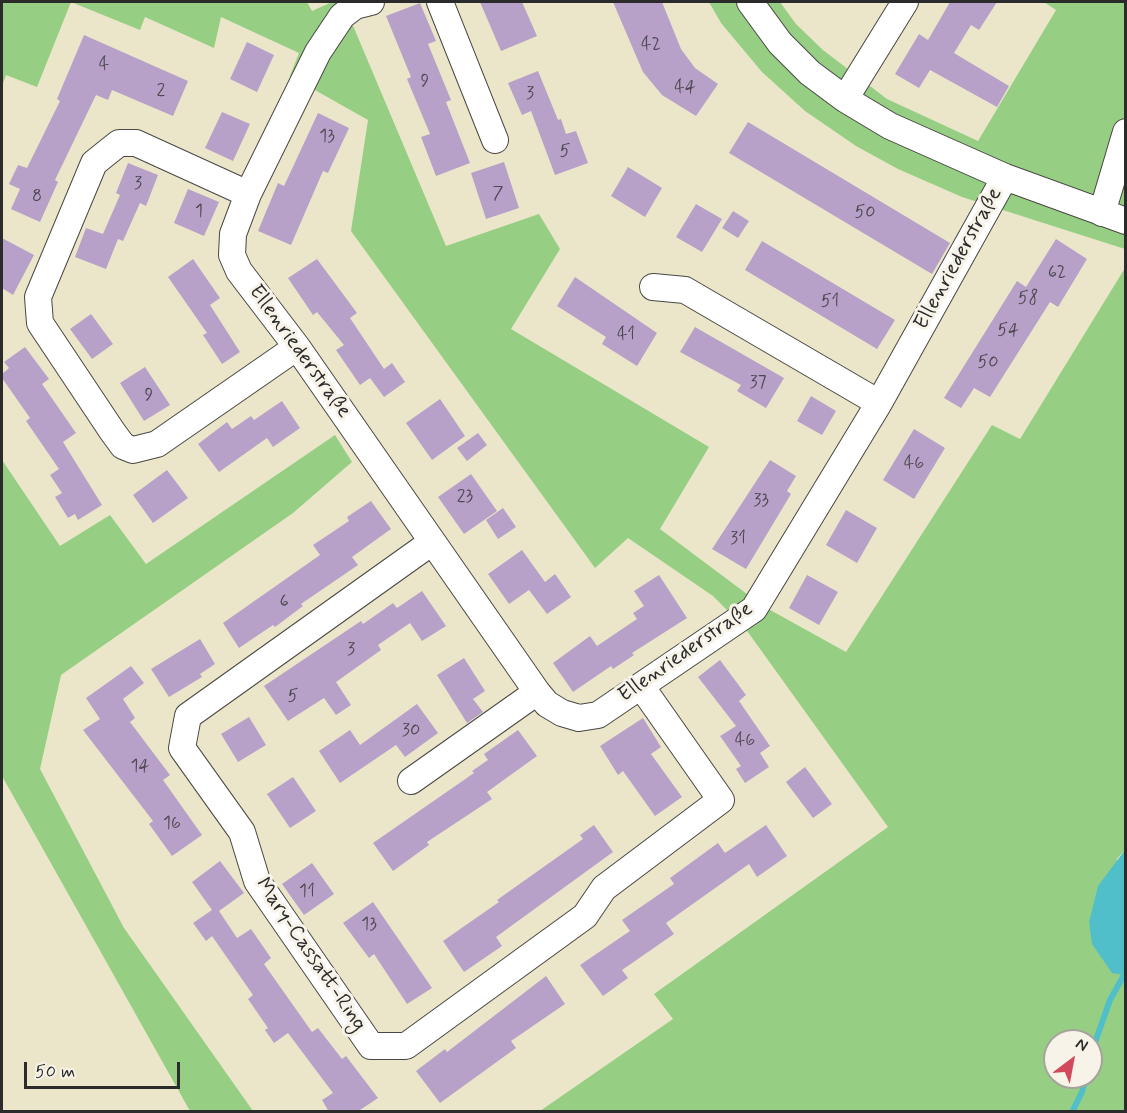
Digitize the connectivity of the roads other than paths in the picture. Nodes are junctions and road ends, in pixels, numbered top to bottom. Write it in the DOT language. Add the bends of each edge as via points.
graph roads {
  1 [pos="371,2"];
  2 [pos="440,2"];
  3 [pos="750,2"];
  4 [pos="905,2"];
  5 [pos="845,99"];
  6 [pos="1125,132"];
  7 [pos="495,140"];
  8 [pos="1005,177"];
  9 [pos="248,194"];
  10 [pos="1114,217"];
  11 [pos="653,287"];
  12 [pos="297,347"];
  13 [pos="879,403"];
  14 [pos="432,542"];
  15 [pos="641,686"];
  16 [pos="537,692"];
  17 [pos="411,781"];
  1 -- 9 [label="street, Ellenriederstraße" via="355,6 342,16 327,37"];
  2 -- 7 [label="street"];
  3 -- 5 [label="street" via="780,43 810,74"];
  4 -- 5 [label="street"];
  5 -- 8 [label="street" via="940,151"];
  6 -- 10 [label="street"];
  8 -- 10 [label="street"];
  8 -- 13 [label="street, Ellenriederstraße"];
  9 -- 12 [label="street, Ellenriederstraße" via="233,234 232,255 239,271"];
  9 -- 12 [label="street" via="136,143 119,143 94,163 38,297 40,323 112,431 123,446 133,450 157,444"];
  11 -- 13 [label="street" via="685,290"];
  12 -- 14 [label="street, Ellenriederstraße"];
  13 -- 15 [label="street, Ellenriederstraße" via="754,609"];
  14 -- 15 [label="street, Mary-Cassatt-Ring" via="188,716 182,748 242,832 257,881 371,1046 406,1046 585,916 604,888 721,801"];
  14 -- 16 [label="street, Ellenriederstraße"];
  15 -- 16 [label="street, Ellenriederstraße" via="597,715 579,718 547,704"];
  16 -- 17 [label="street"];
}
